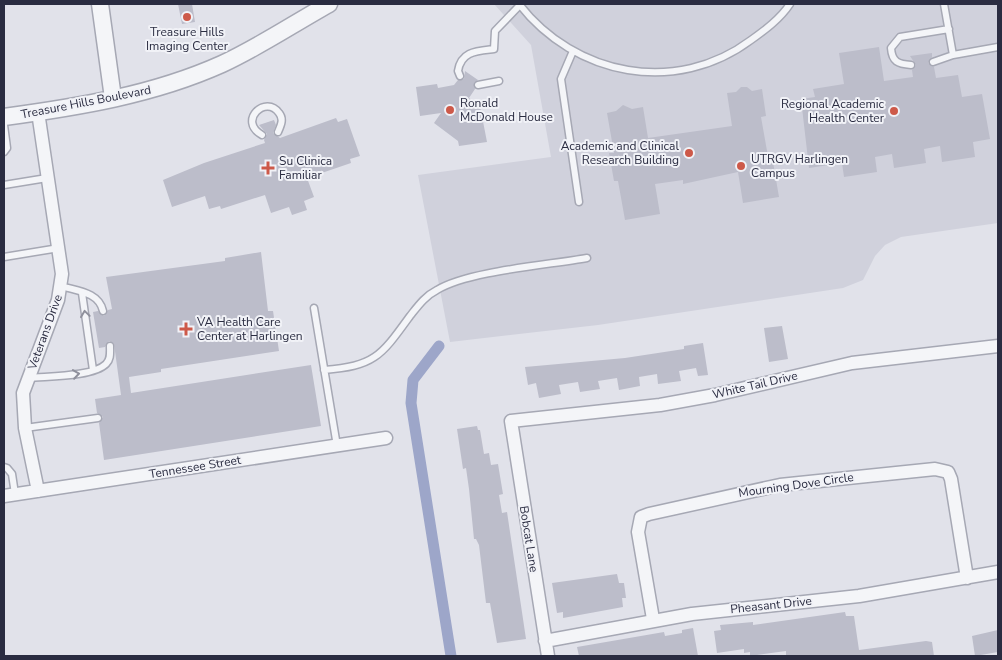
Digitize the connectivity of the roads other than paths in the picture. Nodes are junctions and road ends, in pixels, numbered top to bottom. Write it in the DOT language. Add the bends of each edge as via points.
graph roads {
  1 [pos="100,4"];
  2 [pos="327,4"];
  3 [pos="520,4"];
  4 [pos="790,4"];
  5 [pos="944,4"];
  6 [pos="948,29"];
  7 [pos="998,47"];
  8 [pos="573,52"];
  9 [pos="953,55"];
  10 [pos="933,62"];
  11 [pos="911,65"];
  12 [pos="460,76"];
  13 [pos="499,82"];
  14 [pos="478,85"];
  15 [pos="113,98"];
  16 [pos="38,112"];
  17 [pos="4,117"];
  18 [pos="4,126"];
  19 [pos="278,132"];
  20 [pos="262,135"];
  21 [pos="4,152"];
  22 [pos="48,178"];
  23 [pos="4,185"];
  24 [pos="579,202"];
  25 [pos="58,248"];
  26 [pos="4,257"];
  27 [pos="587,258"];
  28 [pos="61,286"];
  29 [pos="82,292"];
  30 [pos="314,308"];
  31 [pos="103,311"];
  32 [pos="110,346"];
  33 [pos="998,346"];
  34 [pos="94,370"];
  35 [pos="324,370"];
  36 [pos="28,378"];
  37 [pos="98,418"];
  38 [pos="511,421"];
  39 [pos="26,428"];
  40 [pos="386,438"];
  41 [pos="337,446"];
  42 [pos="4,467"];
  43 [pos="38,491"];
  44 [pos="10,495"];
  45 [pos="998,572"];
  46 [pos="966,578"];
  47 [pos="653,619"];
  48 [pos="545,641"];
  49 [pos="548,656"];
  1 -- 15 [label="street"];
  2 -- 15 [label="street, Treasure Hills Boulevard" via="223,64 152,90"];
  3 -- 8 [label="lane" via="532,20"];
  3 -- 12 [label="lane" via="495,31 494,49 462,58 458,71"];
  4 -- 8 [label="lane" via="769,27 739,49 684,70 640,72 614,68"];
  5 -- 6 [label="lane"];
  6 -- 9 [label="lane"];
  6 -- 11 [label="lane" via="900,37 894,41 891,48 894,60"];
  7 -- 9 [label="lane"];
  8 -- 24 [label="lane" via="561,79"];
  9 -- 10 [label="lane"];
  13 -- 14 [label="lane"];
  15 -- 16 [label="street, Treasure Hills Boulevard"];
  16 -- 17 [label="street, Treasure Hills Boulevard"];
  16 -- 22 [label="street, Veterans Drive"];
  18 -- 21 [label="lane" via="7,148"];
  19 -- 20 [label="lane" via="281,116 274,108 265,106 256,111 252,120 254,129"];
  22 -- 23 [label="lane"];
  22 -- 25 [label="street, Veterans Drive"];
  25 -- 26 [label="lane"];
  25 -- 28 [label="street, Veterans Drive"];
  27 -- 35 [label="lane" via="450,283 422,300 384,351 370,361 353,368"];
  28 -- 29 [label="lane"];
  28 -- 36 [label="street, Veterans Drive"];
  29 -- 31 [label="lane" via="101,302"];
  34 -- 29 [label="lane, one-way"];
  30 -- 35 [label="lane"];
  32 -- 34 [label="lane" via="107,364"];
  33 -- 38 [label="street, White Tail Drive" via="852,363 660,405"];
  36 -- 34 [label="lane, one-way"];
  35 -- 41 [label="lane"];
  36 -- 39 [label="street, Veterans Drive" via="22,403"];
  37 -- 39 [label="lane"];
  38 -- 48 [label="street, Bobcat Lane"];
  39 -- 43 [label="street, Veterans Drive"];
  40 -- 41 [label="street, Tennessee Street"];
  41 -- 43 [label="street, Tennessee Street"];
  42 -- 44 [label="lane" via="12,474"];
  43 -- 44 [label="street, Tennessee Street"];
  45 -- 46 [label="street, Pheasant Drive"];
  46 -- 47 [label="street, Pheasant Drive" via="859,596"];
  46 -- 47 [label="street, Mourning Dove Circle" via="948,472 935,469 834,478 747,491 641,517 638,532"];
  47 -- 48 [label="street, Pheasant Drive"];
  48 -- 49 [label="street, Bobcat Lane"];
}
